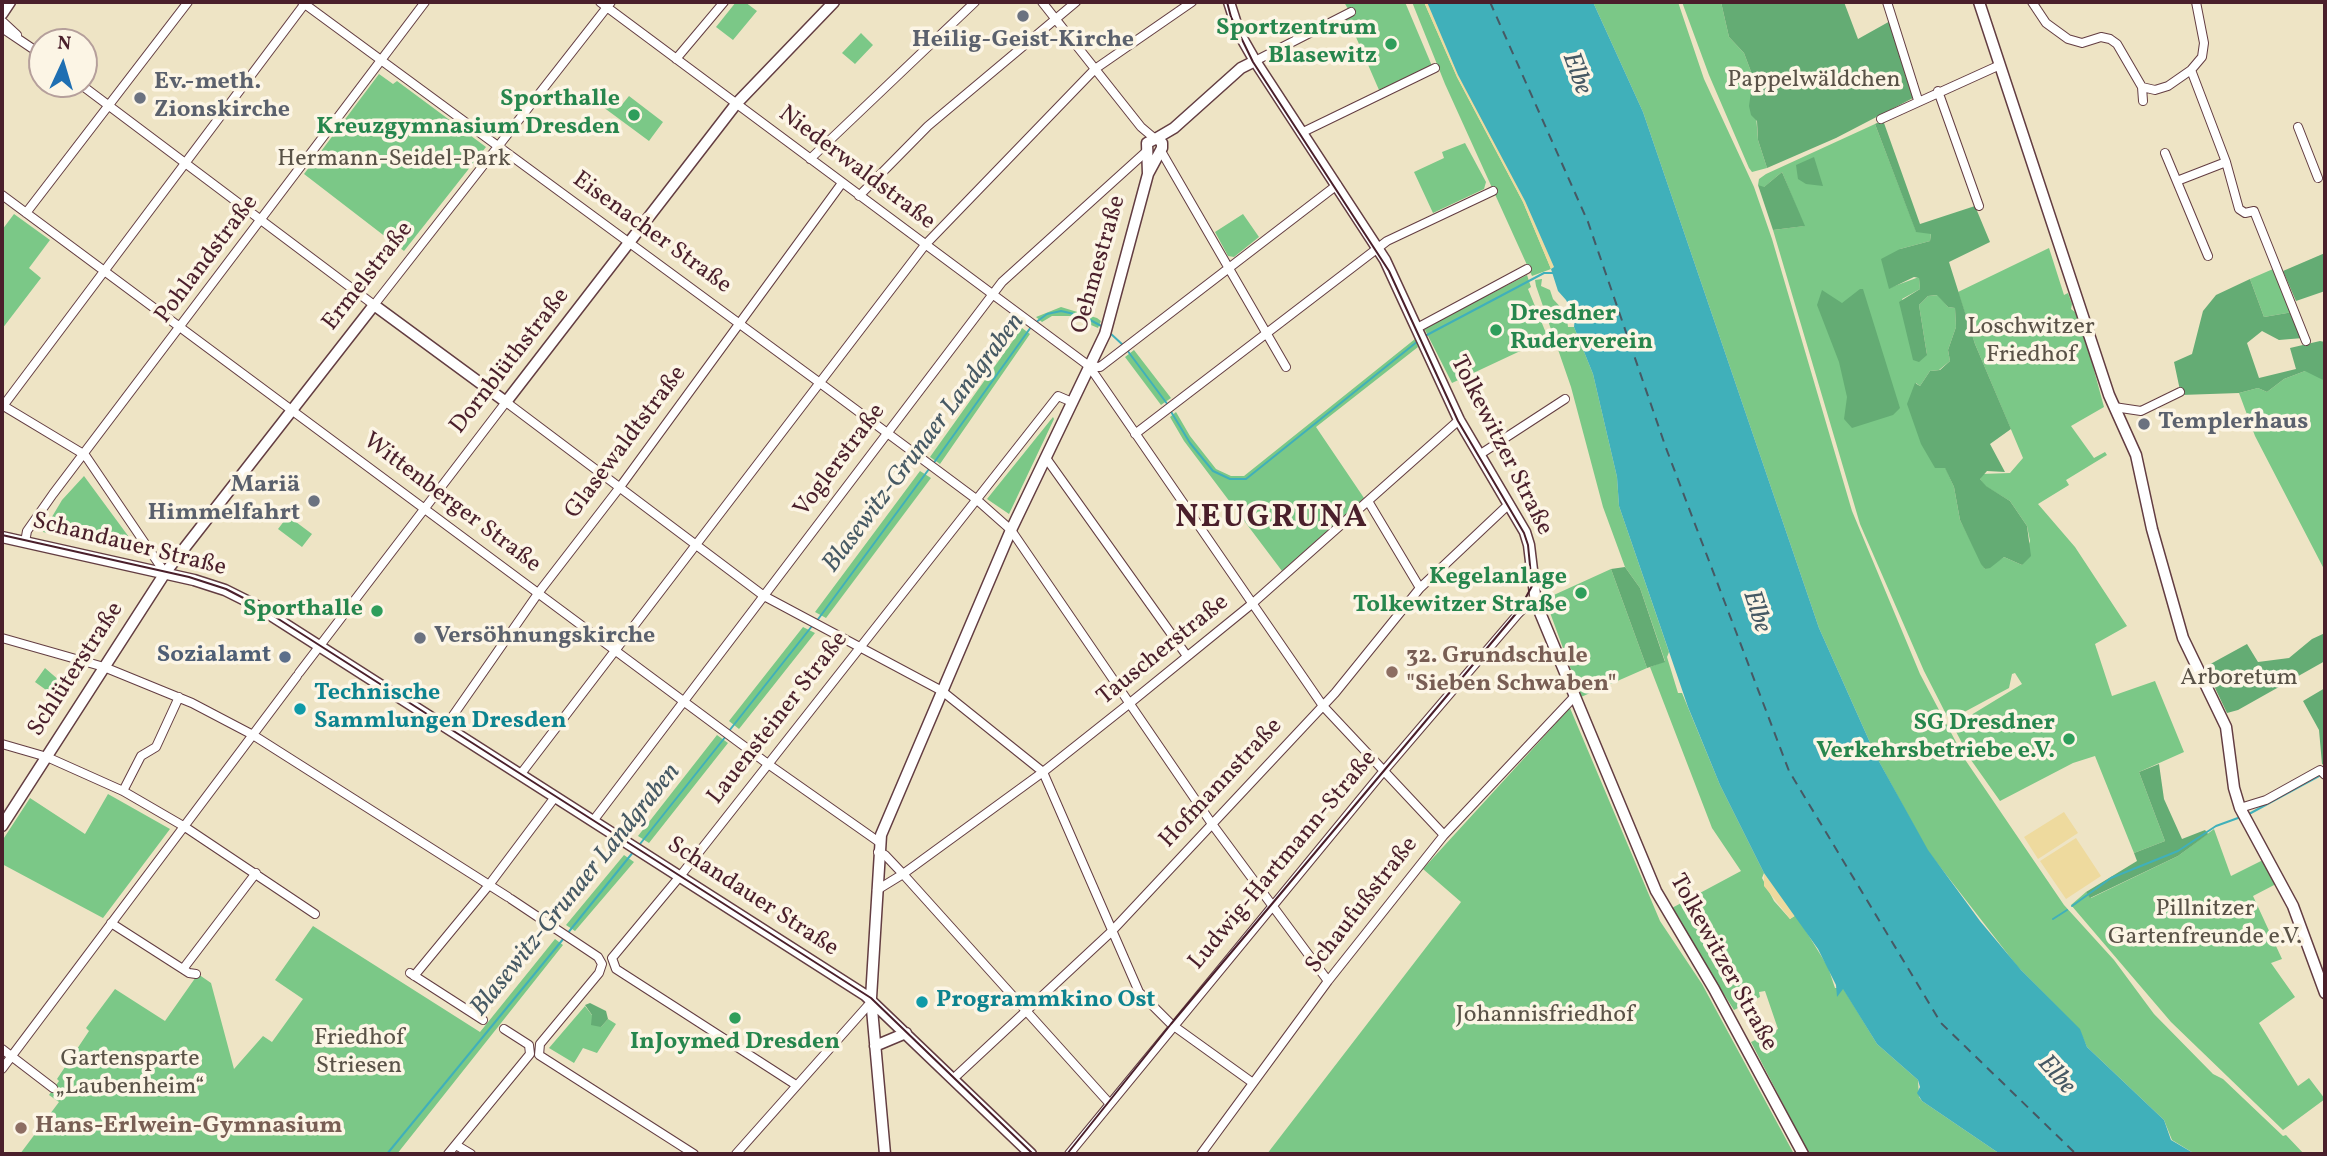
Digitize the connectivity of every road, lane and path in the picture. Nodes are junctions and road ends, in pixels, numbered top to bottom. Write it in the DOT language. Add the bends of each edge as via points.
graph roads {
  1 [pos="10,2"];
  2 [pos="188,2"];
  3 [pos="304,2"];
  4 [pos="425,2"];
  5 [pos="724,2"];
  6 [pos="834,2"];
  7 [pos="975,2"];
  8 [pos="1042,2"];
  9 [pos="1076,2"];
  10 [pos="1192,2"];
  11 [pos="1229,2"];
  12 [pos="1887,2"];
  13 [pos="1979,2"];
  14 [pos="2032,2"];
  15 [pos="2196,2"];
  16 [pos="606,4"];
  17 [pos="1351,12"];
  18 [pos="1055,18"];
  19 [pos="2,20"];
  20 [pos="28,44"];
  21 [pos="676,59"];
  22 [pos="381,60"];
  23 [pos="1255,61"];
  24 [pos="2000,65"];
  25 [pos="1435,68"];
  26 [pos="1095,69"];
  27 [pos="2191,70"];
  28 [pos="2142,87"];
  29 [pos="1938,91"];
  30 [pos="98,98"];
  31 [pos="1918,100"];
  32 [pos="2143,101"];
  33 [pos="736,104"];
  34 [pos="108,105"];
  35 [pos="1881,119"];
  36 [pos="2298,127"];
  37 [pos="1301,133"];
  38 [pos="497,146"];
  39 [pos="1154,146"];
  40 [pos="2165,153"];
  41 [pos="810,159"];
  42 [pos="185,162"];
  43 [pos="2226,162"];
  44 [pos="2318,178"];
  45 [pos="2177,181"];
  46 [pos="842,183"];
  47 [pos="1337,185"];
  48 [pos="1493,191"];
  49 [pos="2,195"];
  50 [pos="859,196"];
  51 [pos="1979,206"];
  52 [pos="26,213"];
  53 [pos="261,220"];
  54 [pos="630,242"];
  55 [pos="925,245"];
  56 [pos="1378,248"];
  57 [pos="2208,256"];
  58 [pos="1229,268"];
  59 [pos="103,270"];
  60 [pos="1527,270"];
  61 [pos="992,295"];
  62 [pos="374,305"];
  63 [pos="740,323"];
  64 [pos="181,328"];
  65 [pos="1418,329"];
  66 [pos="1265,334"];
  67 [pos="2306,341"];
  68 [pos="1089,366"];
  69 [pos="1286,368"];
  70 [pos="820,383"];
  71 [pos="2180,392"];
  72 [pos="1565,399"];
  73 [pos="506,401"];
  74 [pos="1072,402"];
  75 [pos="2,406"];
  76 [pos="2114,407"];
  77 [pos="293,411"];
  78 [pos="2135,412"];
  79 [pos="1459,420"];
  80 [pos="2123,429"];
  81 [pos="887,433"];
  82 [pos="1135,433"];
  83 [pos="85,455"];
  84 [pos="1479,455"];
  85 [pos="1045,458"];
  86 [pos="620,487"];
  87 [pos="976,499"];
  88 [pos="1368,501"];
  89 [pos="1508,505"];
  90 [pos="424,508"];
  91 [pos="1011,530"];
  92 [pos="26,536"];
  93 [pos="2,537"];
  94 [pos="696,545"];
  95 [pos="165,573"];
  96 [pos="1420,588"];
  97 [pos="539,593"];
  98 [pos="764,596"];
  99 [pos="1253,603"];
  100 [pos="1536,603"];
  101 [pos="2,638"];
  102 [pos="320,646"];
  103 [pos="861,646"];
  104 [pos="616,650"];
  105 [pos="1187,656"];
  106 [pos="104,667"];
  107 [pos="942,691"];
  108 [pos="179,697"];
  109 [pos="1574,697"];
  110 [pos="683,699"];
  111 [pos="1130,704"];
  112 [pos="1323,706"];
  113 [pos="445,727"];
  114 [pos="253,735"];
  115 [pos="2,744"];
  116 [pos="47,757"];
  117 [pos="768,764"];
  118 [pos="1043,772"];
  119 [pos="1382,773"];
  120 [pos="520,775"];
  121 [pos="2325,775"];
  122 [pos="123,791"];
  123 [pos="555,797"];
  124 [pos="2240,808"];
  125 [pos="593,821"];
  126 [pos="1212,824"];
  127 [pos="2,825"];
  128 [pos="184,827"];
  129 [pos="1444,835"];
  130 [pos="879,847"];
  131 [pos="256,873"];
  132 [pos="903,874"];
  133 [pos="680,877"];
  134 [pos="489,885"];
  135 [pos="877,890"];
  136 [pos="1272,905"];
  137 [pos="315,914"];
  138 [pos="111,923"];
  139 [pos="1111,932"];
  140 [pos="607,963"];
  141 [pos="183,969"];
  142 [pos="196,974"];
  143 [pos="1328,981"];
  144 [pos="2325,993"];
  145 [pos="872,1001"];
  146 [pos="1026,1010"];
  147 [pos="483,1020"];
  148 [pos="1172,1025"];
  149 [pos="504,1029"];
  150 [pos="906,1033"];
  151 [pos="875,1046"];
  152 [pos="2,1049"];
  153 [pos="534,1052"];
  154 [pos="11,1056"];
  155 [pos="2,1069"];
  156 [pos="953,1079"];
  157 [pos="1253,1083"];
  158 [pos="796,1085"];
  159 [pos="53,1088"];
  160 [pos="1110,1104"];
  161 [pos="456,1145"];
  162 [pos="448,1154"];
  163 [pos="471,1154"];
  164 [pos="694,1154"];
  165 [pos="736,1154"];
  166 [pos="885,1154"];
  167 [pos="1031,1154"];
  168 [pos="1069,1154"];
  169 [pos="1201,1154"];
  170 [pos="1803,1154"];
  1 -- 19 [label="main road"];
  2 -- 34 [label="street"];
  3 -- 22 [label="street, Eisenacher Straße"];
  3 -- 42 [label="street"];
  4 -- 22 [label="street, Pohlandstraße"];
  5 -- 21 [label="street"];
  6 -- 33 [label="main road, Dornblüthstraße"];
  7 -- 41 [label="street"];
  8 -- 18 [label="street"];
  9 -- 18 [label="street"];
  10 -- 26 [label="street"];
  11 -- 23 [label="main road, Tolkewitzer Straße"];
  12 -- 31 [label="street"];
  13 -- 24 [label="main road"];
  14 -- 28 [label="street" via="2046,23 2068,40 2082,43 2101,37 2117,44"];
  15 -- 27 [label="street" via="2204,50"];
  16 -- 21 [label="street, Niederwaldstraße"];
  16 -- 38 [label="street, Ermelstraße"];
  17 -- 23 [label="street, Oehmestraße"];
  18 -- 26 [label="street"];
  18 -- 50 [label="street" via="928,126"];
  19 -- 20 [label="street"];
  21 -- 33 [label="street, Niederwaldstraße"];
  22 -- 38 [label="street, Eisenacher Straße"];
  22 -- 53 [label="street, Pohlandstraße"];
  23 -- 37 [label="main road, Tolkewitzer Straße"];
  23 -- 39 [label="main road, Oehmestraße" via="1241,68"];
  24 -- 29 [label="street"];
  24 -- 76 [label="main road"];
  25 -- 37 [label="street"];
  26 -- 39 [label="street"];
  26 -- 55 [label="street"];
  27 -- 28 [label="street" via="2162,89"];
  27 -- 43 [label="street"];
  28 -- 32 [label="street"];
  29 -- 31 [label="street"];
  29 -- 51 [label="street"];
  30 -- 34 [label="street"];
  31 -- 35 [label="street"];
  33 -- 41 [label="street, Niederwaldstraße"];
  33 -- 54 [label="main road, Dornblüthstraße"];
  34 -- 42 [label="street"];
  34 -- 52 [label="street"];
  36 -- 44 [label="street"];
  37 -- 47 [label="main road, Tolkewitzer Straße"];
  38 -- 54 [label="street, Eisenacher Straße"];
  38 -- 62 [label="street, Ermelstraße"];
  39 -- 58 [label="street"];
  39 -- 61 [label="street, Voglerstraße"];
  39 -- 68 [label="main road, Oehmestraße" via="1106,329"];
  40 -- 45 [label="street"];
  41 -- 46 [label="street, Niederwaldstraße"];
  42 -- 53 [label="street"];
  42 -- 59 [label="street"];
  43 -- 45 [label="street"];
  43 -- 67 [label="street" via="2239,209 2254,211"];
  45 -- 57 [label="street"];
  46 -- 50 [label="street, Niederwaldstraße"];
  46 -- 63 [label="street, Glasewaldtstraße"];
  47 -- 56 [label="main road, Tolkewitzer Straße"];
  47 -- 58 [label="street"];
  48 -- 56 [label="street"];
  49 -- 52 [label="street, Wittenberger Straße"];
  50 -- 55 [label="street, Niederwaldstraße"];
  52 -- 59 [label="street, Wittenberger Straße"];
  53 -- 62 [label="street"];
  53 -- 64 [label="street, Pohlandstraße"];
  54 -- 63 [label="street, Eisenacher Straße"];
  54 -- 73 [label="main road, Dornblüthstraße"];
  55 -- 61 [label="street, Niederwaldstraße"];
  55 -- 70 [label="street"];
  56 -- 65 [label="main road, Tolkewitzer Straße"];
  56 -- 66 [label="street"];
  58 -- 66 [label="street"];
  58 -- 68 [label="street" via="1100,367"];
  59 -- 64 [label="street, Wittenberger Straße"];
  59 -- 75 [label="street"];
  60 -- 65 [label="street"];
  61 -- 68 [label="street, Niederwaldstraße"];
  61 -- 81 [label="street, Voglerstraße"];
  62 -- 73 [label="main road"];
  62 -- 77 [label="main road, Ermelstraße"];
  63 -- 70 [label="street, Eisenacher Straße"];
  63 -- 86 [label="street, Glasewaldtstraße"];
  64 -- 77 [label="street, Wittenberger Straße"];
  64 -- 83 [label="street, Pohlandstraße"];
  65 -- 79 [label="main road, Tolkewitzer Straße"];
  66 -- 69 [label="street"];
  66 -- 82 [label="street"];
  68 -- 74 [label="main road, Oehmestraße"];
  68 -- 82 [label="street"];
  70 -- 81 [label="street, Eisenacher Straße"];
  70 -- 94 [label="street"];
  71 -- 78 [label="street"];
  72 -- 84 [label="street"];
  73 -- 86 [label="street"];
  73 -- 90 [label="street, Dornblüthstraße"];
  74 -- 85 [label="main road, Oehmestraße"];
  74 -- 87 [label="street, Lauensteiner Straße" via="1058,396"];
  75 -- 83 [label="street"];
  76 -- 78 [label="street"];
  76 -- 80 [label="main road"];
  77 -- 90 [label="street, Wittenberger Straße"];
  77 -- 95 [label="main road, Ermelstraße"];
  78 -- 80 [label="street"];
  79 -- 84 [label="main road, Tolkewitzer Straße"];
  79 -- 88 [label="street, Tauscherstraße"];
  80 -- 124 [label="main road" via="2136,455 2183,638 2226,727"];
  81 -- 87 [label="street, Eisenacher Straße"];
  81 -- 98 [label="street, Voglerstraße"];
  82 -- 99 [label="street"];
  83 -- 92 [label="street, Pohlandstraße"];
  83 -- 95 [label="street"];
  84 -- 89 [label="main road, Tolkewitzer Straße"];
  85 -- 91 [label="main road, Oehmestraße"];
  85 -- 105 [label="street"];
  86 -- 94 [label="street"];
  86 -- 97 [label="street, Glasewaldtstraße"];
  87 -- 91 [label="street, Eisenacher Straße"];
  87 -- 103 [label="street, Lauensteiner Straße"];
  88 -- 96 [label="street"];
  88 -- 99 [label="street, Tauscherstraße"];
  89 -- 96 [label="street, Hofmannstraße"];
  89 -- 100 [label="main road, Tolkewitzer Straße" via="1529,545"];
  90 -- 97 [label="street, Wittenberger Straße"];
  90 -- 102 [label="street, Dornblüthstraße"];
  91 -- 107 [label="main road, Oehmestraße"];
  91 -- 111 [label="street, Eisenacher Straße"];
  92 -- 93 [label="main road, Schandauer Straße"];
  92 -- 95 [label="main road, Schandauer Straße"];
  94 -- 98 [label="street"];
  94 -- 104 [label="street"];
  95 -- 102 [label="main road, Schandauer Straße" via="243,598"];
  95 -- 106 [label="main road, Schlüterstraße"];
  96 -- 112 [label="street, Hofmannstraße"];
  97 -- 104 [label="street, Wittenberger Straße"];
  97 -- 113 [label="street, Glasewaldtstraße"];
  98 -- 103 [label="street"];
  98 -- 110 [label="street, Voglerstraße"];
  99 -- 105 [label="street, Tauscherstraße"];
  99 -- 112 [label="street"];
  100 -- 109 [label="main road, Tolkewitzer Straße"];
  100 -- 119 [label="street, Ludwig-Hartmann-Straße" via="1523,608"];
  101 -- 106 [label="street"];
  102 -- 113 [label="main road, Schandauer Straße"];
  102 -- 114 [label="street, Dornblüthstraße"];
  103 -- 107 [label="street"];
  103 -- 117 [label="street, Lauensteiner Straße"];
  104 -- 110 [label="street, Wittenberger Straße"];
  104 -- 120 [label="street"];
  105 -- 111 [label="street, Tauscherstraße"];
  106 -- 108 [label="street"];
  106 -- 116 [label="main road, Schlüterstraße"];
  107 -- 118 [label="street"];
  107 -- 130 [label="main road, Oehmestraße"];
  108 -- 114 [label="street"];
  108 -- 122 [label="street" via="156,747 141,756"];
  109 -- 129 [label="street, Schaufußstraße"];
  109 -- 170 [label="main road, Tolkewitzer Straße" via="1656,891"];
  110 -- 117 [label="street, Wittenberger Straße"];
  110 -- 125 [label="street, Voglerstraße"];
  111 -- 118 [label="street, Tauscherstraße"];
  111 -- 126 [label="street, Eisenacher Straße"];
  112 -- 119 [label="street"];
  112 -- 126 [label="street, Hofmannstraße"];
  113 -- 120 [label="main road, Schandauer Straße"];
  114 -- 128 [label="street, Dornblüthstraße"];
  114 -- 134 [label="street"];
  115 -- 116 [label="street"];
  116 -- 122 [label="street"];
  116 -- 127 [label="main road, Schlüterstraße"];
  117 -- 130 [label="street, Wittenberger Straße"];
  117 -- 133 [label="street, Lauensteiner Straße"];
  118 -- 132 [label="street, Tauscherstraße"];
  118 -- 139 [label="street"];
  119 -- 129 [label="street"];
  119 -- 136 [label="street, Ludwig-Hartmann-Straße"];
  120 -- 123 [label="main road, Schandauer Straße"];
  121 -- 124 [label="street" via="2320,770 2266,800"];
  122 -- 128 [label="street"];
  123 -- 125 [label="main road, Schandauer Straße"];
  123 -- 134 [label="street"];
  124 -- 144 [label="main road" via="2293,906"];
  125 -- 133 [label="main road, Schandauer Straße"];
  126 -- 136 [label="street, Eisenacher Straße"];
  126 -- 139 [label="street, Hofmannstraße"];
  128 -- 131 [label="street"];
  128 -- 138 [label="street, Dornblüthstraße"];
  129 -- 143 [label="street, Schaufußstraße"];
  130 -- 132 [label="street, Wittenberger Straße"];
  130 -- 135 [label="main road"];
  131 -- 137 [label="street"];
  131 -- 141 [label="street"];
  132 -- 135 [label="street, Tauscherstraße"];
  132 -- 146 [label="street, Wittenberger Straße"];
  133 -- 140 [label="street, Lauensteiner Straße"];
  133 -- 145 [label="main road, Schandauer Straße"];
  134 -- 140 [label="street"];
  134 -- 147 [label="street" via="412,975"];
  135 -- 145 [label="main road"];
  136 -- 143 [label="street, Eisenacher Straße"];
  136 -- 148 [label="street, Ludwig-Hartmann-Straße"];
  138 -- 141 [label="street"];
  138 -- 154 [label="street, Dornblüthstraße"];
  139 -- 146 [label="street, Hofmannstraße"];
  139 -- 148 [label="street" via="1139,992"];
  140 -- 153 [label="street, Lauensteiner Straße"];
  140 -- 158 [label="street"];
  141 -- 142 [label="street"];
  143 -- 157 [label="street, Schaufußstraße"];
  145 -- 150 [label="main road, Schandauer Straße"];
  145 -- 151 [label="main road"];
  145 -- 158 [label="street"];
  146 -- 156 [label="street, Hofmannstraße"];
  146 -- 160 [label="street, Wittenberger Straße"];
  148 -- 157 [label="street"];
  148 -- 160 [label="street, Ludwig-Hartmann-Straße"];
  149 -- 153 [label="street"];
  150 -- 151 [label="main road"];
  150 -- 156 [label="main road, Schandauer Straße"];
  151 -- 166 [label="main road"];
  152 -- 154 [label="street"];
  153 -- 161 [label="street, Lauensteiner Straße"];
  153 -- 164 [label="street"];
  154 -- 155 [label="street, Dornblüthstraße"];
  154 -- 159 [label="street"];
  156 -- 167 [label="main road, Schandauer Straße"];
  157 -- 169 [label="street, Schaufußstraße"];
  158 -- 165 [label="street"];
  160 -- 168 [label="street, Ludwig-Hartmann-Straße"];
  161 -- 162 [label="street, Lauensteiner Straße"];
  161 -- 163 [label="street"];
}
